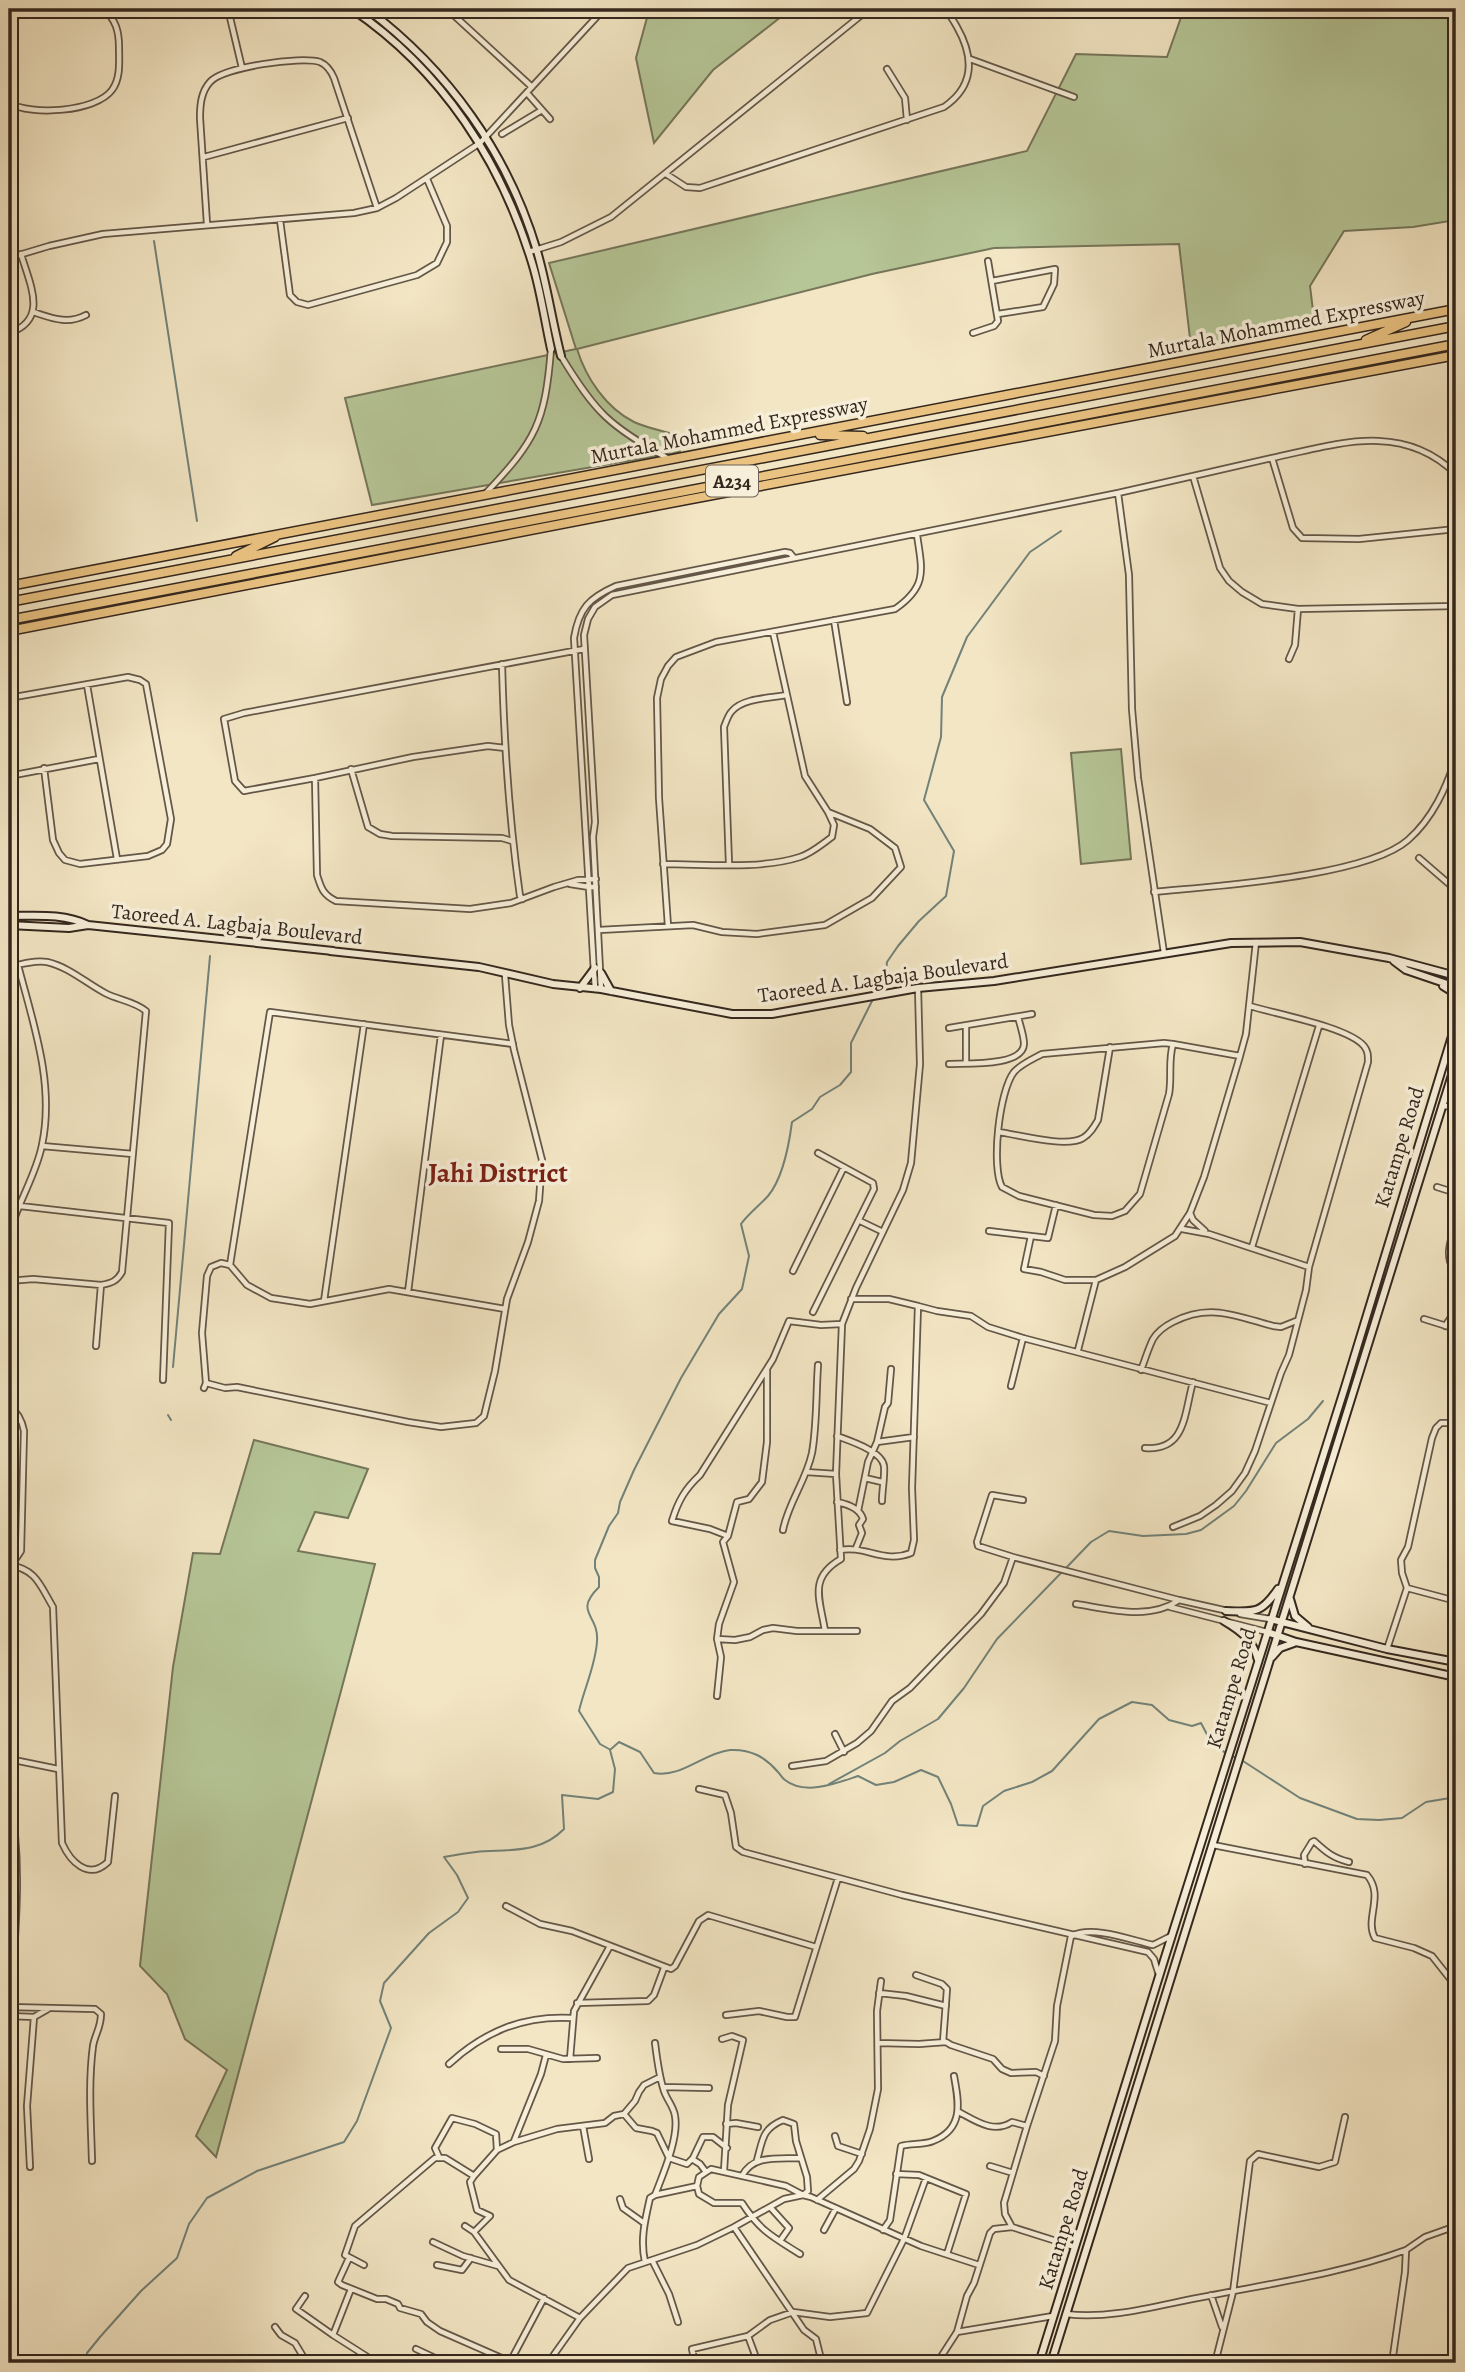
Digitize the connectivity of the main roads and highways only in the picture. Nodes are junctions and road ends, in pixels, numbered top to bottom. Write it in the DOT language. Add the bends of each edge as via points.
graph roads {
  1 [pos="352,9"];
  2 [pos="367,9"];
  3 [pos="1456,302"];
  4 [pos="1456,309"];
  5 [pos="1434,313"];
  6 [pos="1418,317"];
  7 [pos="1456,326"];
  8 [pos="1456,344"];
  9 [pos="1355,346"];
  10 [pos="551,349"];
  11 [pos="1456,355"];
  12 [pos="561,356"];
  13 [pos="1440,358"];
  14 [pos="1365,361"];
  15 [pos="999,413"];
  16 [pos="973,418"];
  17 [pos="1001,431"];
  18 [pos="805,434"];
  19 [pos="972,435"];
  20 [pos="880,436"];
  21 [pos="287,532"];
  22 [pos="224,562"];
  23 [pos="289,566"];
  24 [pos="9,586"];
  25 [pos="232,588"];
  26 [pos="9,602"];
  27 [pos="9,620"];
  28 [pos="9,631"];
  29 [pos="9,916"];
  30 [pos="9,925"];
  31 [pos="88,925"];
  32 [pos="330,951"];
  33 [pos="370,955"];
  34 [pos="1389,958"];
  35 [pos="1455,975"];
  36 [pos="1436,981"];
  37 [pos="1456,987"];
  38 [pos="580,988"];
  39 [pos="611,991"];
  40 [pos="1456,1000"];
  41 [pos="1456,1023"];
  42 [pos="1456,1062"];
  43 [pos="1281,1584"];
  44 [pos="1290,1595"];
  45 [pos="1226,1611"];
  46 [pos="1270,1619"];
  47 [pos="1224,1621"];
  48 [pos="1281,1622"];
  49 [pos="1267,1632"];
  50 [pos="1320,1632"];
  51 [pos="1278,1635"];
  52 [pos="1296,1642"];
  53 [pos="1270,1659"];
  54 [pos="1258,1661"];
  55 [pos="1456,1662"];
  56 [pos="1456,1677"];
  57 [pos="1039,2363"];
  58 [pos="1051,2363"];
  1 -- 10 [label="main road" via="410,56 480,143 510,200"];
  2 -- 12 [label="main road" via="427,61 486,137 511,183 537,250"];
  3 -- 5 [label="highway"];
  4 -- 5 [label="highway, Murtala Mohammed Expressway"];
  5 -- 6 [label="highway, Murtala Mohammed Expressway"];
  6 -- 9 [label="highway"];
  6 -- 18 [label="highway, Murtala Mohammed Expressway"];
  7 -- 9 [label="highway, Murtala Mohammed Expressway / A234"];
  8 -- 14 [label="highway, A234"];
  9 -- 15 [label="highway, Murtala Mohammed Expressway / A234"];
  11 -- 13 [label="highway"];
  13 -- 14 [label="highway"];
  13 -- 25 [label="highway"];
  14 -- 17 [label="highway, A234"];
  15 -- 16 [label="highway, Murtala Mohammed Expressway / A234"];
  15 -- 17 [label="highway" via="996,422"];
  16 -- 19 [label="highway" via="978,426"];
  16 -- 20 [label="highway, Murtala Mohammed Expressway / A234"];
  17 -- 19 [label="highway, A234"];
  18 -- 20 [label="highway"];
  18 -- 21 [label="highway, Murtala Mohammed Expressway"];
  19 -- 23 [label="highway, A234"];
  20 -- 22 [label="highway, Murtala Mohammed Expressway / A234"];
  21 -- 22 [label="highway"];
  21 -- 24 [label="highway, Murtala Mohammed Expressway"];
  22 -- 26 [label="highway, Murtala Mohammed Expressway / A234"];
  23 -- 25 [label="highway"];
  23 -- 27 [label="highway, A234"];
  25 -- 28 [label="highway"];
  29 -- 31 [label="main road, Taoreed A. Lagbaja Boulevard" via="58,917"];
  30 -- 31 [label="main road, Taoreed A. Lagbaja Boulevard"];
  31 -- 33 [label="main road, Taoreed A. Lagbaja Boulevard"];
  32 -- 33 [label="main road, Taoreed A. Lagbaja Boulevard"];
  33 -- 38 [label="main road, Taoreed A. Lagbaja Boulevard" via="479,967"];
  34 -- 35 [label="main road, Taoreed A. Lagbaja Boulevard"];
  34 -- 36 [label="main road, Taoreed A. Lagbaja Boulevard"];
  34 -- 39 [label="main road, Taoreed A. Lagbaja Boulevard" via="1300,942 1231,943 772,1014 732,1014"];
  36 -- 37 [label="main road, Taoreed A. Lagbaja Boulevard"];
  36 -- 40 [label="main road"];
  38 -- 39 [label="main road, Taoreed A. Lagbaja Boulevard"];
  38 -- 39 [label="main road" via="598,970"];
  41 -- 43 [label="main road, Katampe Road"];
  42 -- 44 [label="main road, Katampe Road"];
  43 -- 45 [label="main road" via="1258,1611"];
  43 -- 46 [label="main road, Katampe Road"];
  44 -- 48 [label="main road, Katampe Road"];
  44 -- 50 [label="main road" via="1295,1616"];
  46 -- 48 [label="main road"];
  46 -- 49 [label="main road, Katampe Road"];
  47 -- 54 [label="main road" via="1250,1640"];
  48 -- 50 [label="main road"];
  48 -- 51 [label="main road, Katampe Road"];
  49 -- 51 [label="main road"];
  49 -- 54 [label="main road, Katampe Road"];
  50 -- 55 [label="main road"];
  51 -- 52 [label="main road"];
  51 -- 53 [label="main road, Katampe Road"];
  52 -- 53 [label="main road" via="1280,1648"];
  52 -- 56 [label="main road"];
  53 -- 58 [label="main road, Katampe Road"];
  54 -- 57 [label="main road, Katampe Road"];
}
